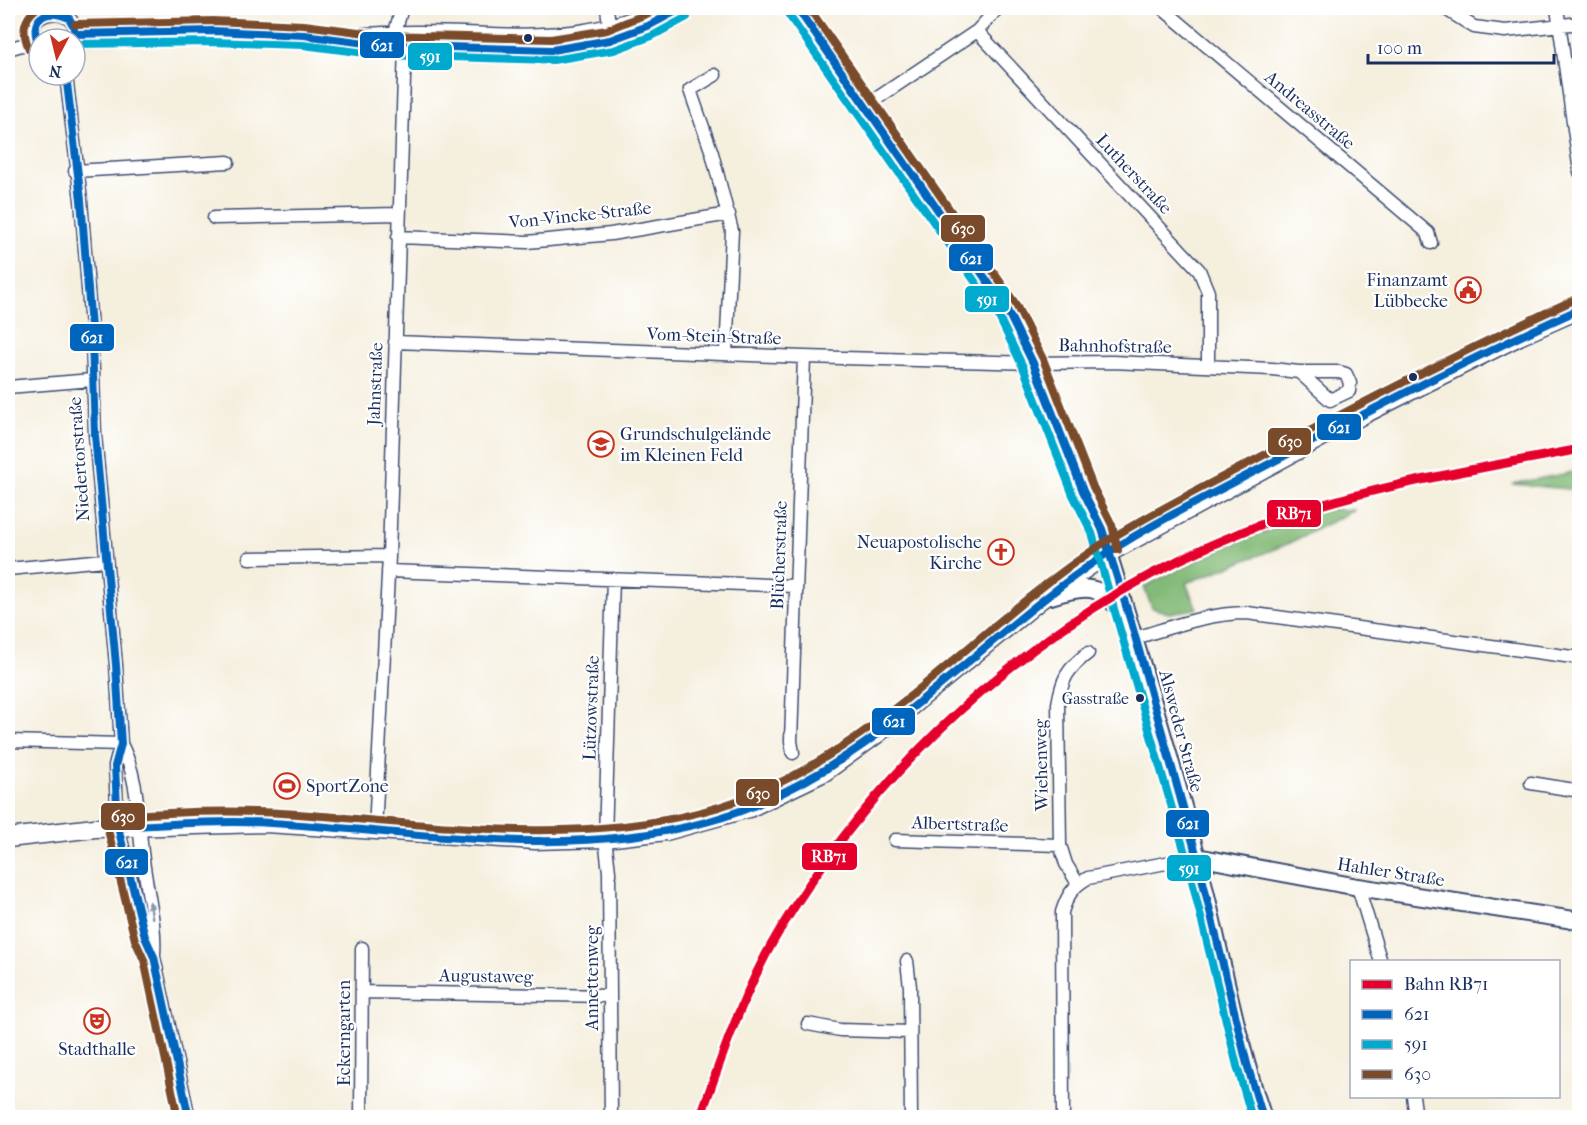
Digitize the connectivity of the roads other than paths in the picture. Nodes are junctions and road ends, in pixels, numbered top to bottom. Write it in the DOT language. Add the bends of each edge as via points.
graph roads {
  1 [pos="402,8"];
  2 [pos="607,8"];
  3 [pos="658,8"];
  4 [pos="681,8"];
  5 [pos="797,8"];
  6 [pos="998,8"];
  7 [pos="1162,8"];
  8 [pos="1443,8"];
  9 [pos="1557,8"];
  10 [pos="55,9"];
  11 [pos="1580,23"];
  12 [pos="1559,24"];
  13 [pos="611,25"];
  14 [pos="34,27"];
  15 [pos="72,27"];
  16 [pos="977,31"];
  17 [pos="395,32"];
  18 [pos="304,35"];
  19 [pos="87,36"];
  20 [pos="610,40"];
  21 [pos="27,45"];
  22 [pos="405,46"];
  23 [pos="8,49"];
  24 [pos="715,75"];
  25 [pos="67,87"];
  26 [pos="867,105"];
  27 [pos="228,162"];
  28 [pos="75,171"];
  29 [pos="1580,172"];
  30 [pos="398,214"];
  31 [pos="729,214"];
  32 [pos="214,218"];
  33 [pos="398,237"];
  34 [pos="1431,243"];
  35 [pos="1580,309"];
  36 [pos="395,342"];
  37 [pos="726,354"];
  38 [pos="804,357"];
  39 [pos="1033,363"];
  40 [pos="1208,366"];
  41 [pos="1299,372"];
  42 [pos="92,380"];
  43 [pos="8,387"];
  44 [pos="1108,553"];
  45 [pos="389,556"];
  46 [pos="249,558"];
  47 [pos="105,560"];
  48 [pos="8,569"];
  49 [pos="388,571"];
  50 [pos="613,579"];
  51 [pos="795,586"];
  52 [pos="1041,599"];
  53 [pos="1133,630"];
  54 [pos="1088,653"];
  55 [pos="1580,658"];
  56 [pos="8,741"];
  57 [pos="121,744"];
  58 [pos="793,753"];
  59 [pos="1531,783"];
  60 [pos="1580,791"];
  61 [pos="140,825"];
  62 [pos="118,827"];
  63 [pos="375,830"];
  64 [pos="8,838"];
  65 [pos="605,838"];
  66 [pos="895,840"];
  67 [pos="1060,845"];
  68 [pos="1197,857"];
  69 [pos="1078,884"];
  70 [pos="1358,887"];
  71 [pos="1580,921"];
  72 [pos="362,948"];
  73 [pos="153,957"];
  74 [pos="1380,960"];
  75 [pos="907,962"];
  76 [pos="362,992"];
  77 [pos="610,996"];
  78 [pos="808,1024"];
  79 [pos="910,1032"];
  80 [pos="1413,1098"];
  81 [pos="189,1118"];
  82 [pos="362,1118"];
  83 [pos="610,1118"];
  84 [pos="911,1118"];
  85 [pos="1064,1118"];
  86 [pos="1263,1118"];
  87 [pos="1416,1118"];
  1 -- 17 [label="street"];
  2 -- 13 [label="street"];
  3 -- 13 [label="street"];
  4 -- 20 [label="street"];
  5 -- 26 [label="street, Bahnhofstraße"];
  6 -- 16 [label="street"];
  7 -- 34 [label="street, Andreasstraße" via="1428,233"];
  8 -- 12 [label="street" via="1473,27 1505,31"];
  9 -- 12 [label="street"];
  10 -- 14 [label="street"];
  10 -- 15 [label="street" via="71,20"];
  11 -- 12 [label="street"];
  12 -- 29 [label="street"];
  13 -- 17 [label="street" via="527,37"];
  13 -- 20 [label="street"];
  16 -- 26 [label="street"];
  16 -- 40 [label="street, Lutherstraße" via="1199,270 1208,292"];
  17 -- 18 [label="street"];
  18 -- 19 [label="street" via="213,31"];
  18 -- 22 [label="street"];
  20 -- 22 [label="street" via="552,50"];
  21 -- 23 [label="street"];
  22 -- 30 [label="street, Jahnstraße"];
  24 -- 31 [label="street" via="690,90"];
  25 -- 28 [label="street, Niedertorstraße"];
  26 -- 39 [label="street, Bahnhofstraße" via="1006,308"];
  27 -- 28 [label="street"];
  28 -- 42 [label="street, Niedertorstraße" via="81,200"];
  30 -- 32 [label="street"];
  30 -- 33 [label="street, Jahnstraße"];
  31 -- 33 [label="street, Von-Vincke-Straße" via="611,234 527,242"];
  31 -- 37 [label="street" via="732,231"];
  33 -- 36 [label="street, Jahnstraße"];
  35 -- 44 [label="main road" via="1362,415"];
  36 -- 37 [label="street, Vom-Stein-Straße"];
  36 -- 45 [label="street, Jahnstraße"];
  37 -- 38 [label="street, Vom-Stein-Straße"];
  38 -- 39 [label="street, Vom-Stein-Straße"];
  38 -- 51 [label="street, Blücherstraße"];
  39 -- 40 [label="street, Bahnhofstraße"];
  39 -- 44 [label="street, Alsweder Straße" via="1102,529"];
  40 -- 41 [label="street, Bahnhofstraße"];
  42 -- 43 [label="street"];
  42 -- 47 [label="street, Niedertorstraße"];
  44 -- 52 [label="main road"];
  44 -- 53 [label="street, Alsweder Straße"];
  45 -- 46 [label="street"];
  45 -- 49 [label="street, Jahnstraße"];
  47 -- 48 [label="street"];
  47 -- 57 [label="street, Niedertorstraße"];
  49 -- 50 [label="street"];
  49 -- 63 [label="street, Jahnstraße"];
  50 -- 51 [label="street"];
  50 -- 65 [label="street, Lützowstraße"];
  51 -- 58 [label="street, Blücherstraße"];
  52 -- 53 [label="street" via="1075,588 1098,590 1110,597"];
  52 -- 65 [label="main road" via="878,733 824,772 758,804 710,821"];
  53 -- 55 [label="street" via="1223,613 1247,613"];
  53 -- 68 [label="street, Alsweder Straße"];
  54 -- 67 [label="street, Wiehenweg" via="1071,666 1060,695"];
  56 -- 57 [label="street"];
  57 -- 61 [label="street, Niedertorstraße" via="131,765"];
  57 -- 62 [label="street, Niedertorstraße" via="115,766"];
  59 -- 60 [label="street"];
  61 -- 62 [label="main road"];
  61 -- 63 [label="main road" via="266,823"];
  73 -- 61 [label="street, Niedertorstraße, one-way" via="155,936"];
  62 -- 64 [label="main road"];
  62 -- 73 [label="street, Niedertorstraße"];
  63 -- 65 [label="main road" via="535,840"];
  65 -- 77 [label="street, Annettenweg"];
  66 -- 67 [label="street, Albertstraße"];
  67 -- 69 [label="street, Wiehenweg"];
  68 -- 69 [label="street" via="1100,874"];
  68 -- 70 [label="street, Hahler Straße"];
  68 -- 86 [label="street, Alsweder Straße"];
  69 -- 85 [label="street" via="1062,912"];
  70 -- 71 [label="street, Hahler Straße"];
  70 -- 74 [label="street"];
  72 -- 76 [label="street, Eckerngarten"];
  73 -- 81 [label="street"];
  75 -- 79 [label="street"];
  76 -- 77 [label="street, Augustaweg"];
  76 -- 82 [label="street, Eckerngarten"];
  77 -- 83 [label="street, Annettenweg"];
  78 -- 79 [label="street" via="840,1030"];
  79 -- 84 [label="street"];
  80 -- 87 [label="street"];
}
